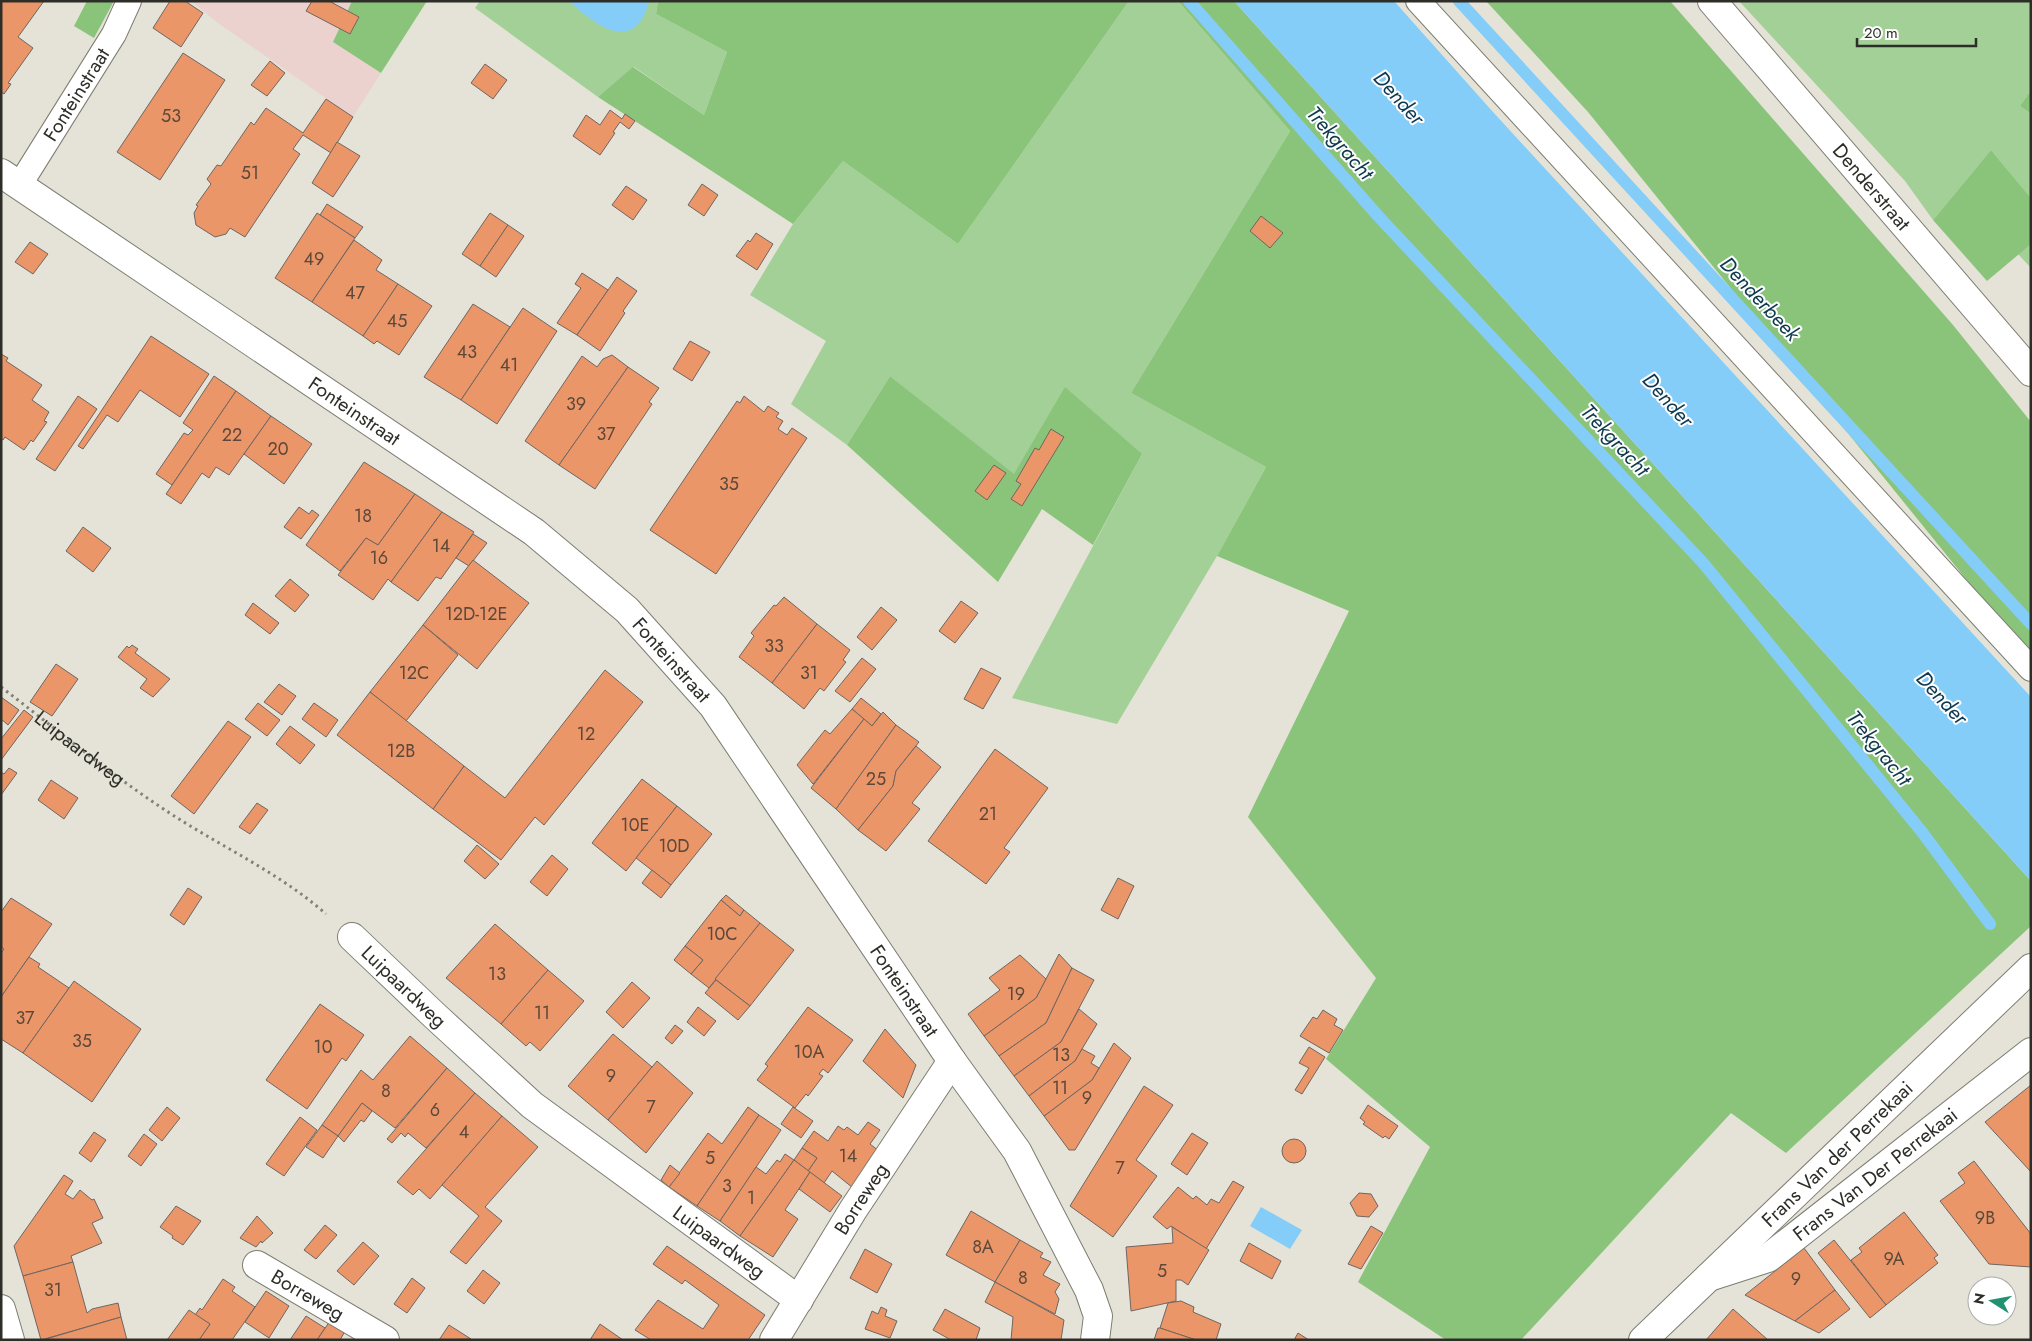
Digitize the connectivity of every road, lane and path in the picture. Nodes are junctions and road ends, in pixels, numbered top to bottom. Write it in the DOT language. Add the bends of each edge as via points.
graph roads {
  1 [pos="129,1"];
  2 [pos="1418,1"];
  3 [pos="1712,1"];
  4 [pos="10,180"];
  5 [pos="2031,372"];
  6 [pos="2031,669"];
  7 [pos="1,687"];
  8 [pos="352,938"];
  9 [pos="2031,968"];
  10 [pos="2031,1052"];
  11 [pos="952,1060"];
  12 [pos="257,1265"];
  13 [pos="1709,1277"];
  14 [pos="800,1300"];
  15 [pos="1,1309"];
  16 [pos="10,1340"];
  17 [pos="385,1340"];
  18 [pos="774,1340"];
  19 [pos="1095,1340"];
  20 [pos="1643,1340"];
  1 -- 4 [label="lane, Fonteinstraat" via="114,34"];
  2 -- 6 [label="lane"];
  3 -- 5 [label="street, Denderstraat"];
  4 -- 11 [label="street, Fonteinstraat" via="534,532 627,610 713,706"];
  7 -- 8 [label="path, Luipaardweg" via="141,794 310,900"];
  8 -- 14 [label="street, Luipaardweg" via="532,1105"];
  9 -- 13 [label="street, Frans Van der Perrekaai"];
  10 -- 13 [label="street, Frans Van Der Perrekaai" via="1768,1258"];
  11 -- 14 [label="street, Borreweg" via="853,1210"];
  11 -- 19 [label="street, Fonteinstraat" via="1017,1151 1072,1255 1098,1316"];
  12 -- 17 [label="street, Borreweg"];
  13 -- 20 [label="street, Frans Van der Perrekaai"];
  14 -- 18 [label="street, Borreweg"];
  15 -- 16 [label="street"];
}
